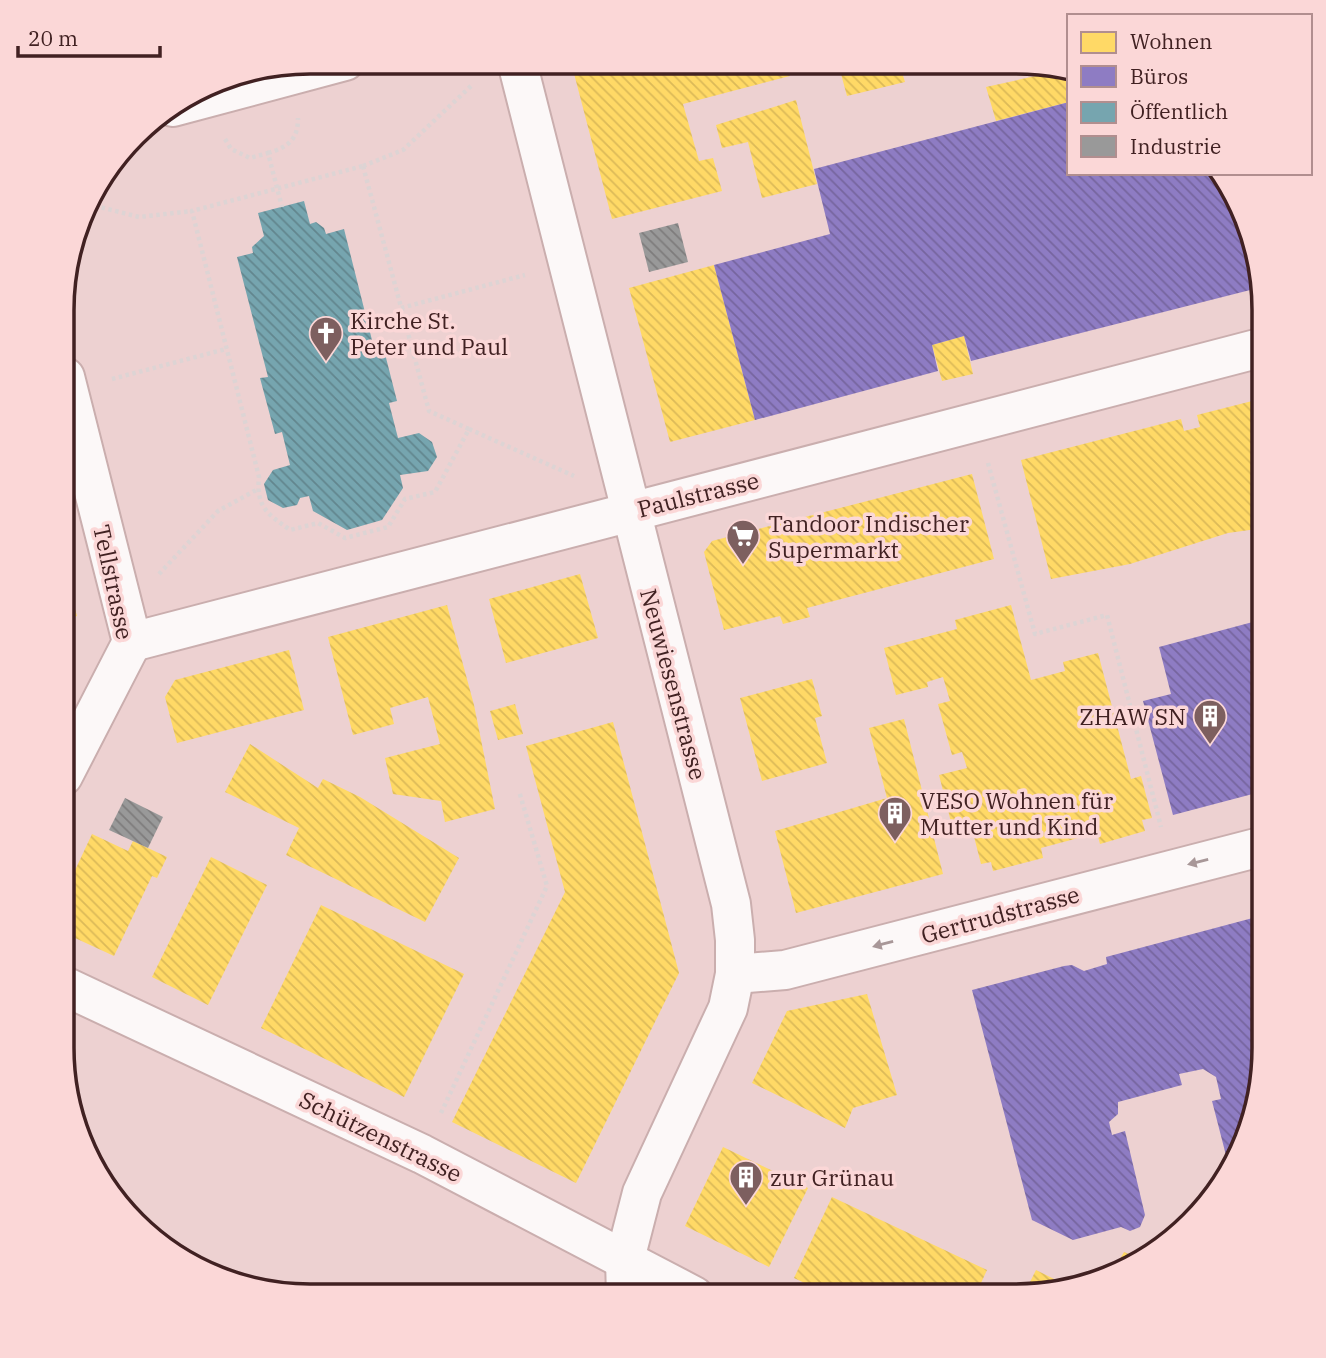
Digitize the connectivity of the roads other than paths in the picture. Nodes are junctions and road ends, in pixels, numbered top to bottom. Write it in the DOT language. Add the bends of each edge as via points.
graph roads {
  1 [pos="520,74"];
  2 [pos="292,75"];
  3 [pos="203,99"];
  4 [pos="1252,350"];
  5 [pos="82,380"];
  6 [pos="629,512"];
  7 [pos="132,642"];
  8 [pos="74,755"];
  9 [pos="1252,849"];
  10 [pos="735,974"];
  11 [pos="74,991"];
  12 [pos="626,1278"];
  13 [pos="649,1284"];
  1 -- 6 [label="street, Neuwiesenstrasse"];
  2 -- 3 [label="street"];
  4 -- 6 [label="street, Paulstrasse"];
  5 -- 7 [label="street, Tellstrasse"];
  6 -- 7 [label="street, Paulstrasse"];
  6 -- 10 [label="street, Neuwiesenstrasse" via="731,904"];
  7 -- 8 [label="street, Tellstrasse"];
  9 -- 10 [label="street, Gertrudstrasse, one-way" via="785,970"];
  10 -- 12 [label="street, Neuwiesenstrasse" via="728,1008 642,1194"];
  11 -- 12 [label="street, Schützenstrasse" via="422,1154"];
  12 -- 13 [label="street, Schützenstrasse"];
}
